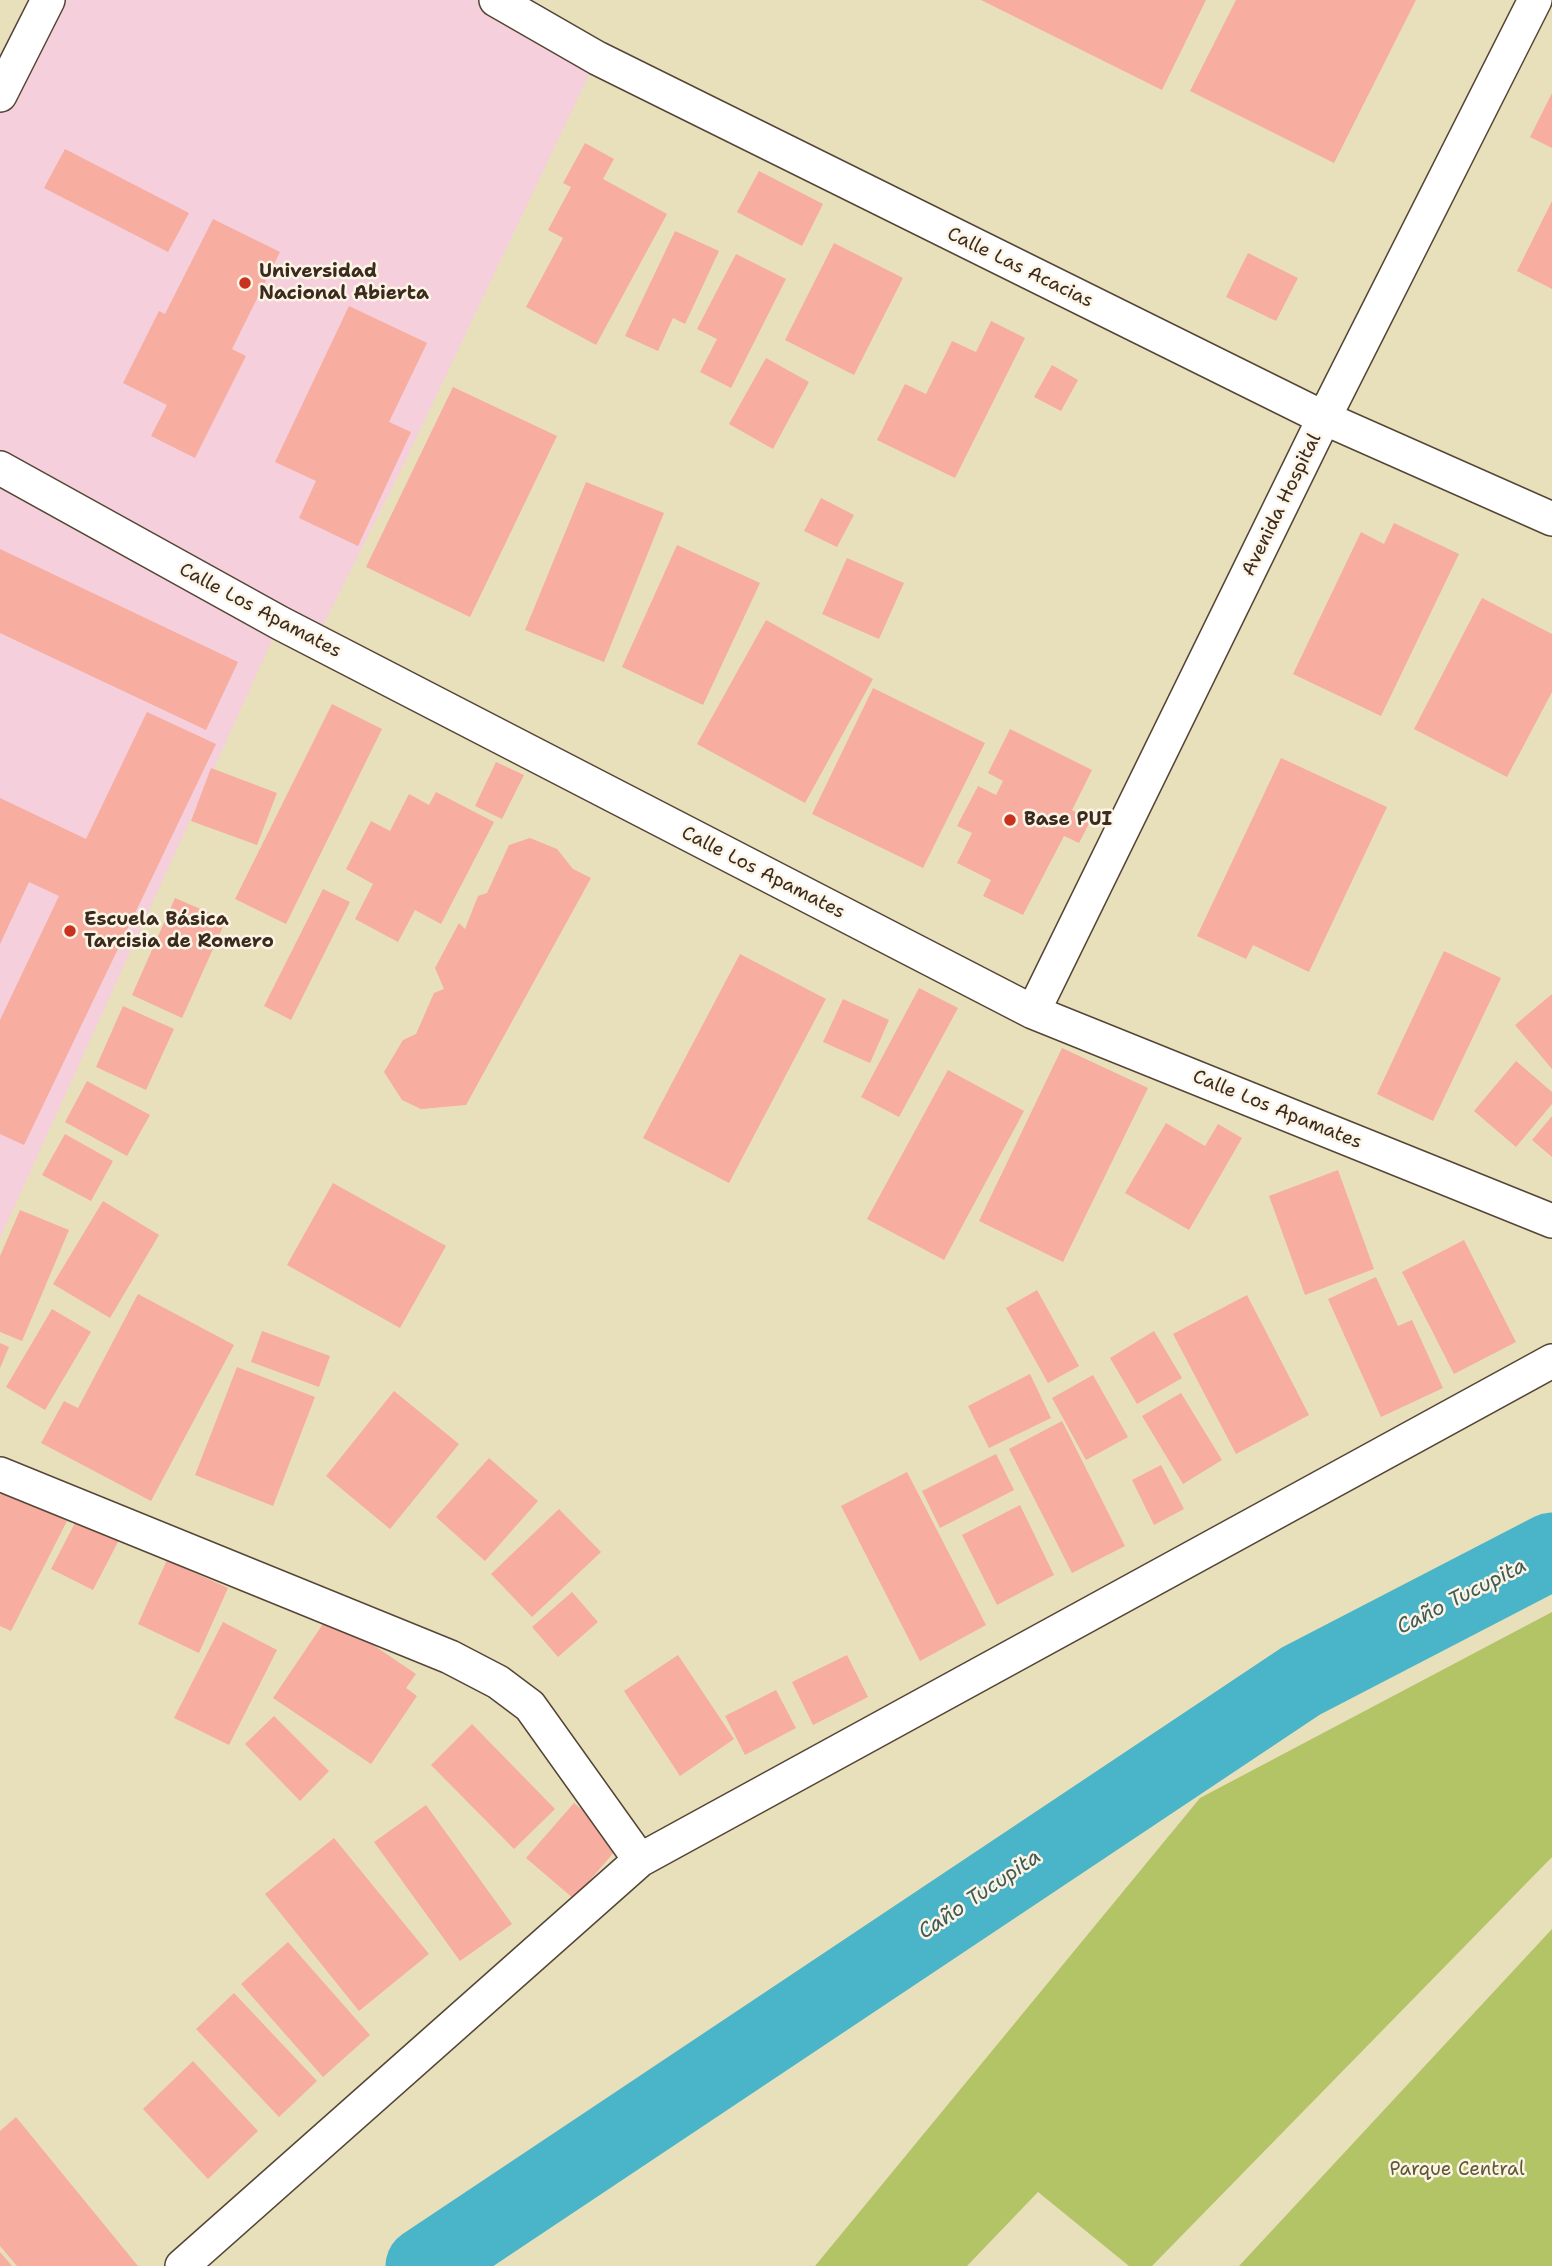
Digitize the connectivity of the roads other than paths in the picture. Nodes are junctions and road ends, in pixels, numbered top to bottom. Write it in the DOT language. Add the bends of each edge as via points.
graph roads {
  1 [pos="48,0"];
  2 [pos="496,0"];
  3 [pos="1538,14"];
  4 [pos="0,95"];
  5 [pos="1324,418"];
  6 [pos="0,468"];
  7 [pos="1552,519"];
  8 [pos="1033,1012"];
  9 [pos="1552,1221"];
  10 [pos="1552,1361"];
  11 [pos="0,1474"];
  12 [pos="640,1860"];
  13 [pos="182,2266"];
  1 -- 4 [label="street"];
  2 -- 5 [label="street, Calle Las Acacias" via="597,58"];
  3 -- 5 [label="street, Avenida Hospital"];
  5 -- 7 [label="street, Calle Las Acacias"];
  5 -- 8 [label="street, Avenida Hospital"];
  6 -- 8 [label="street, Calle Los Apamates" via="280,623"];
  8 -- 9 [label="street, Calle Los Apamates"];
  10 -- 12 [label="street"];
  11 -- 12 [label="street" via="450,1657 498,1682 530,1706"];
  12 -- 13 [label="street"];
}
